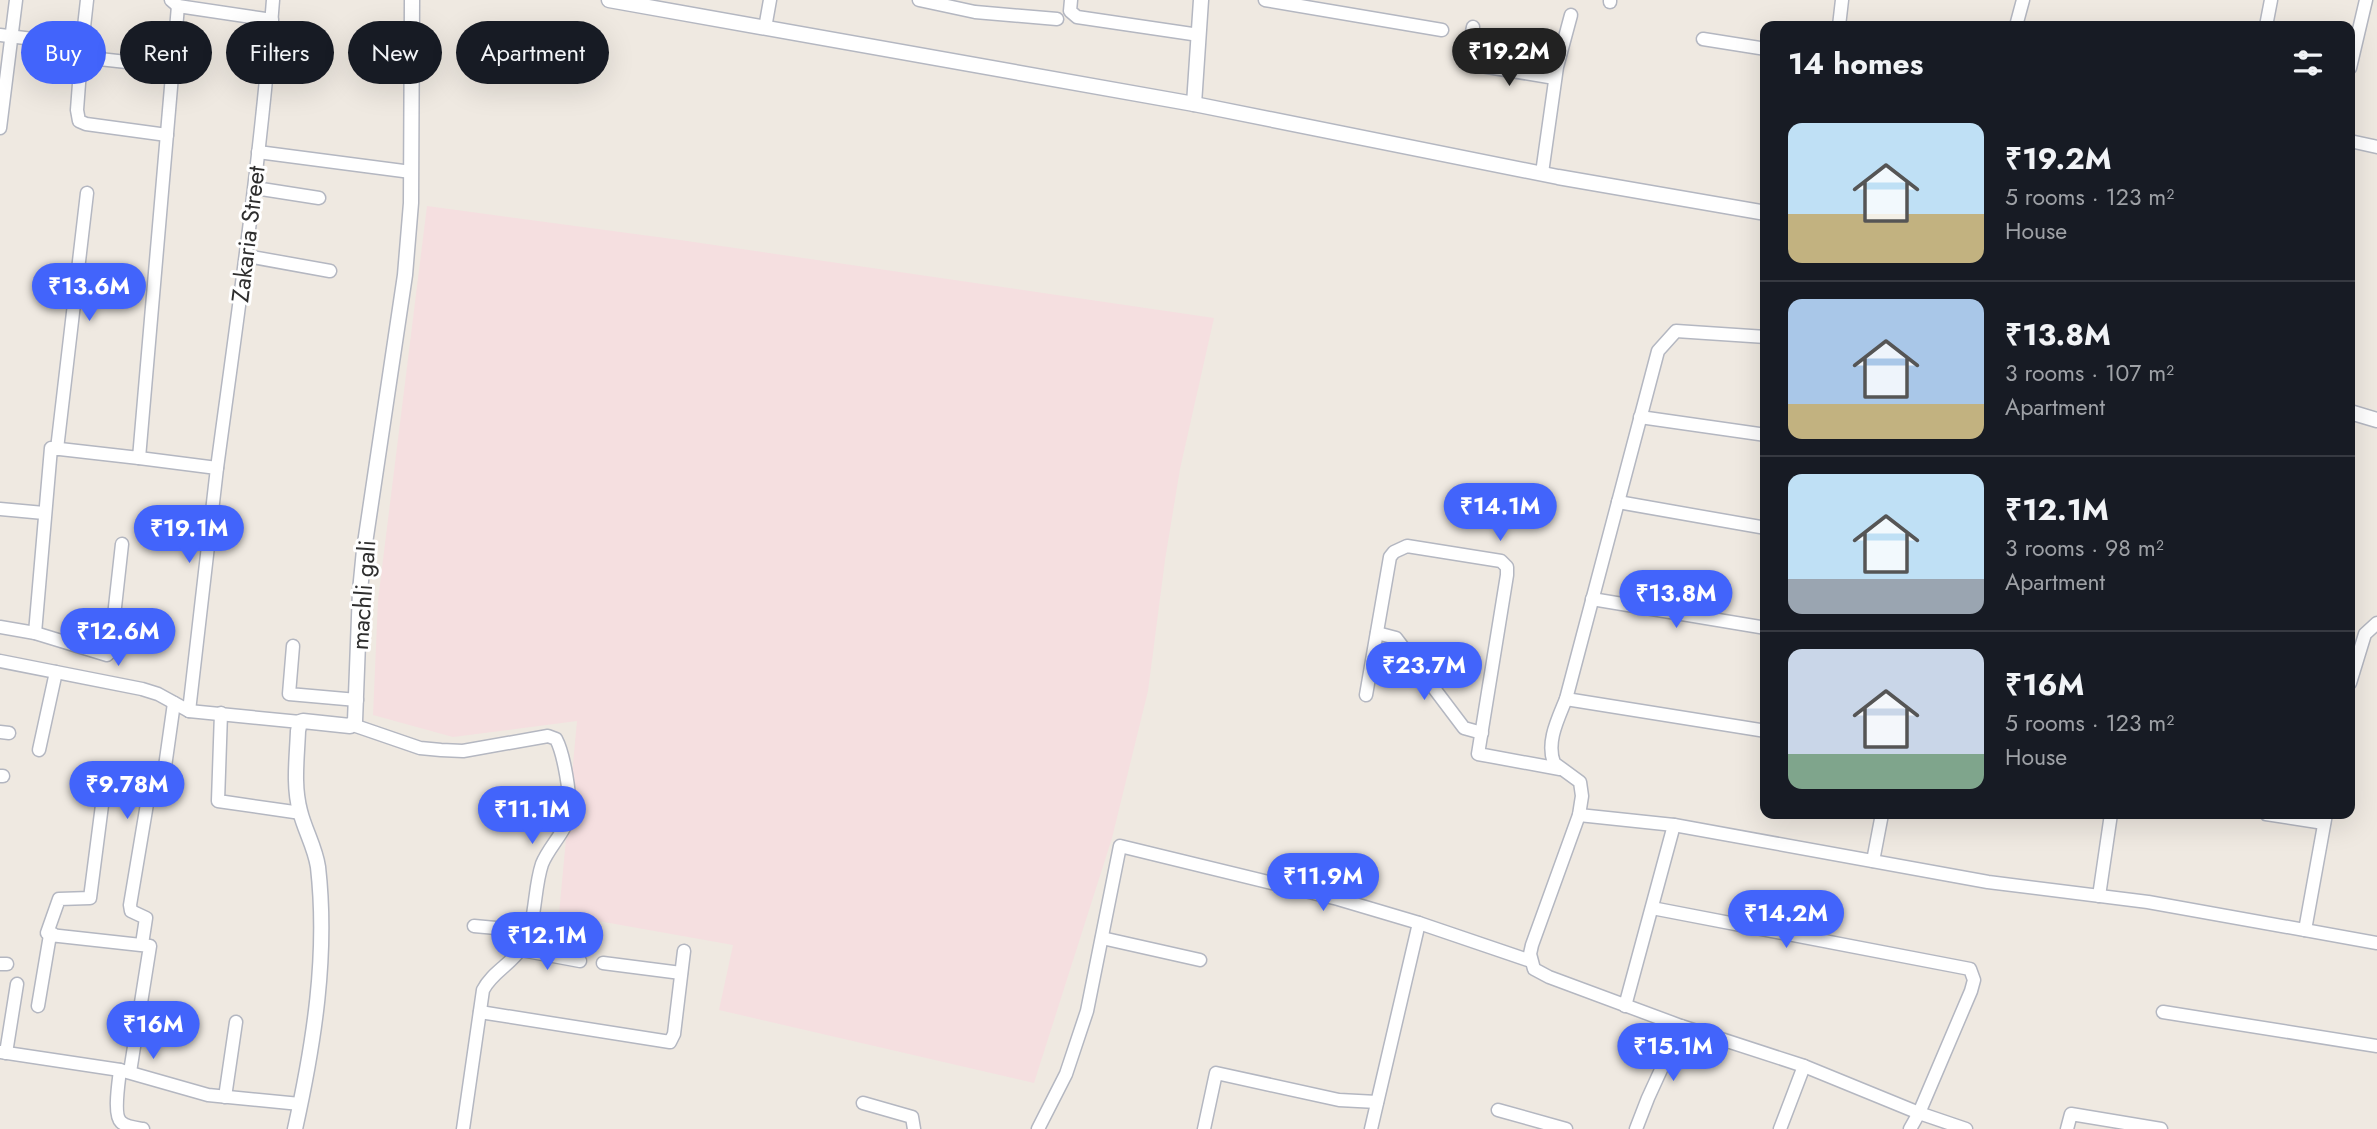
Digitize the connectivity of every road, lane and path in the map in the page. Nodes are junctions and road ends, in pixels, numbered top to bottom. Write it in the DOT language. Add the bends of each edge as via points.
graph roads {
  1 [pos="16,0"];
  2 [pos="87,0"];
  3 [pos="273,0"];
  4 [pos="412,0"];
  5 [pos="609,0"];
  6 [pos="770,0"];
  7 [pos="919,0"];
  8 [pos="1071,0"];
  9 [pos="1201,0"];
  10 [pos="1265,0"];
  11 [pos="1842,0"];
  12 [pos="2023,0"];
  13 [pos="2271,0"];
  14 [pos="2366,0"];
  15 [pos="175,3"];
  16 [pos="1571,15"];
  17 [pos="1057,19"];
  18 [pos="272,20"];
  19 [pos="85,21"];
  20 [pos="174,21"];
  21 [pos="1840,21"];
  22 [pos="2017,21"];
  23 [pos="2267,21"];
  24 [pos="1473,27"];
  25 [pos="765,28"];
  26 [pos="1442,30"];
  27 [pos="1199,35"];
  28 [pos="6,36"];
  29 [pos="1703,39"];
  30 [pos="2355,47"];
  31 [pos="1760,48"];
  32 [pos="1555,78"];
  33 [pos="80,84"];
  34 [pos="171,84"];
  35 [pos="1194,104"];
  36 [pos="0,128"];
  37 [pos="167,135"];
  38 [pos="2355,142"];
  39 [pos="2377,147"];
  40 [pos="258,152"];
  41 [pos="411,172"];
  42 [pos="1542,173"];
  43 [pos="255,188"];
  44 [pos="88,193"];
  45 [pos="319,198"];
  46 [pos="1760,212"];
  47 [pos="247,256"];
  48 [pos="330,271"];
  49 [pos="1760,337"];
  50 [pos="2355,413"];
  51 [pos="1640,417"];
  52 [pos="2377,420"];
  53 [pos="1760,434"];
  54 [pos="57,449"];
  55 [pos="139,458"];
  56 [pos="216,468"];
  57 [pos="1618,502"];
  58 [pos="0,509"];
  59 [pos="44,513"];
  60 [pos="1760,526"];
  61 [pos="121,544"];
  62 [pos="1592,599"];
  63 [pos="2377,624"];
  64 [pos="0,627"];
  65 [pos="1760,627"];
  66 [pos="1377,633"];
  67 [pos="35,634"];
  68 [pos="293,646"];
  69 [pos="0,661"];
  70 [pos="2355,667"];
  71 [pos="55,672"];
  72 [pos="1366,695"];
  73 [pos="1566,699"];
  74 [pos="357,700"];
  75 [pos="174,703"];
  76 [pos="189,711"];
  77 [pos="221,713"];
  78 [pos="300,722"];
  79 [pos="353,724"];
  80 [pos="1760,730"];
  81 [pos="1482,733"];
  82 [pos="39,750"];
  83 [pos="1561,769"];
  84 [pos="105,782"];
  85 [pos="300,813"];
  86 [pos="1579,815"];
  87 [pos="1881,819"];
  88 [pos="2110,819"];
  89 [pos="2325,819"];
  90 [pos="1675,825"];
  91 [pos="1874,861"];
  92 [pos="2099,896"];
  93 [pos="1652,908"];
  94 [pos="1419,923"];
  95 [pos="474,926"];
  96 [pos="530,930"];
  97 [pos="2305,930"];
  98 [pos="54,934"];
  99 [pos="1102,938"];
  100 [pos="2377,943"];
  101 [pos="142,944"];
  102 [pos="521,950"];
  103 [pos="684,951"];
  104 [pos="1200,960"];
  105 [pos="580,961"];
  106 [pos="1531,961"];
  107 [pos="603,962"];
  108 [pos="681,973"];
  109 [pos="17,984"];
  110 [pos="38,1006"];
  111 [pos="1625,1006"];
  112 [pos="480,1012"];
  113 [pos="2163,1012"];
  114 [pos="236,1022"];
  115 [pos="1681,1026"];
  116 [pos="2377,1046"];
  117 [pos="3,1053"];
  118 [pos="1804,1066"];
  119 [pos="125,1071"];
  120 [pos="225,1097"];
  121 [pos="1377,1102"];
  122 [pos="863,1103"];
  123 [pos="300,1104"];
  124 [pos="1499,1110"];
  125 [pos="1919,1113"];
  126 [pos="1950,1126"];
  127 [pos="144,1129"];
  128 [pos="295,1129"];
  129 [pos="463,1129"];
  130 [pos="914,1129"];
  131 [pos="1038,1129"];
  132 [pos="1205,1129"];
  133 [pos="1371,1129"];
  134 [pos="1566,1129"];
  135 [pos="1636,1129"];
  136 [pos="1780,1129"];
  137 [pos="1910,1129"];
  138 [pos="1966,1129"];
  139 [pos="2067,1129"];
  140 [pos="2161,1129"];
  1 -- 28 [label="street"];
  2 -- 19 [label="street"];
  3 -- 18 [label="street, Zakaria Street"];
  4 -- 41 [label="street, machli gali"];
  5 -- 25 [label="street"];
  6 -- 25 [label="street"];
  7 -- 17 [label="street" via="975,12"];
  8 -- 27 [label="street" via="1070,11 1077,17"];
  9 -- 27 [label="street"];
  10 -- 26 [label="street"];
  11 -- 21 [label="street"];
  12 -- 22 [label="street"];
  13 -- 23 [label="street"];
  14 -- 30 [label="street"];
  15 -- 18 [label="street"];
  15 -- 20 [label="street"];
  16 -- 32 [label="street"];
  18 -- 40 [label="street, Zakaria Street"];
  24 -- 32 [label="street" via="1469,64"];
  25 -- 35 [label="street"];
  27 -- 35 [label="street"];
  28 -- 36 [label="street"];
  29 -- 31 [label="street"];
  32 -- 42 [label="street"];
  33 -- 37 [label="street" via="79,121"];
  34 -- 37 [label="street"];
  35 -- 42 [label="street"];
  37 -- 55 [label="street"];
  38 -- 39 [label="street"];
  40 -- 41 [label="street"];
  40 -- 43 [label="street, Zakaria Street"];
  41 -- 74 [label="street, machli gali" via="405,275 364,550"];
  42 -- 46 [label="street"];
  43 -- 45 [label="street"];
  43 -- 47 [label="street, Zakaria Street"];
  44 -- 54 [label="street"];
  47 -- 48 [label="street"];
  47 -- 56 [label="street, Zakaria Street"];
  49 -- 51 [label="street" via="1676,331 1658,351"];
  50 -- 52 [label="street"];
  51 -- 53 [label="street"];
  51 -- 57 [label="street"];
  54 -- 55 [label="street"];
  54 -- 59 [label="street" via="51,448"];
  55 -- 56 [label="street"];
  56 -- 76 [label="street, Zakaria Street"];
  57 -- 60 [label="street"];
  57 -- 62 [label="street"];
  58 -- 59 [label="street"];
  59 -- 67 [label="street"];
  61 -- 67 [label="street" via="109,654"];
  62 -- 65 [label="street"];
  62 -- 73 [label="street"];
  63 -- 70 [label="street" via="2365,634"];
  64 -- 67 [label="street"];
  66 -- 72 [label="street"];
  66 -- 81 [label="street" via="1396,638 1464,728"];
  66 -- 81 [label="street" via="1390,557 1401,548 1504,563 1507,575"];
  68 -- 74 [label="street" via="289,694"];
  69 -- 71 [label="street"];
  71 -- 75 [label="street" via="142,689"];
  71 -- 82 [label="street"];
  73 -- 80 [label="street"];
  73 -- 83 [label="street" via="1551,748 1554,763"];
  74 -- 79 [label="street, machli gali"];
  75 -- 76 [label="street"];
  75 -- 101 [label="street" via="161,795 148,799 130,905 131,911 146,918"];
  76 -- 77 [label="street"];
  77 -- 78 [label="street"];
  77 -- 85 [label="street" via="218,801"];
  78 -- 79 [label="street"];
  78 -- 85 [label="street" via="296,789"];
  79 -- 96 [label="street" via="420,748 440,750 474,750 548,736 556,739 569,816 541,867"];
  81 -- 83 [label="street" via="1478,754"];
  83 -- 86 [label="street" via="1580,782"];
  84 -- 98 [label="street" via="90,898 59,899 47,933"];
  85 -- 123 [label="street" via="318,866 323,934"];
  86 -- 90 [label="street"];
  86 -- 106 [label="street" via="1532,945"];
  87 -- 91 [label="street"];
  88 -- 92 [label="street"];
  89 -- 97 [label="street"];
  90 -- 91 [label="street"];
  90 -- 93 [label="street"];
  91 -- 92 [label="street"];
  92 -- 97 [label="street"];
  93 -- 111 [label="street"];
  93 -- 125 [label="street" via="1970,969 1971,991"];
  94 -- 99 [label="street" via="1121,846"];
  94 -- 106 [label="street"];
  94 -- 121 [label="street"];
  95 -- 96 [label="street"];
  96 -- 102 [label="street"];
  97 -- 100 [label="street"];
  98 -- 101 [label="street"];
  98 -- 110 [label="street" via="48,939"];
  99 -- 104 [label="street"];
  99 -- 131 [label="street" via="1087,1011 1066,1074"];
  101 -- 119 [label="street" via="150,950"];
  102 -- 105 [label="street"];
  102 -- 112 [label="street" via="487,982"];
  103 -- 108 [label="street"];
  106 -- 111 [label="street" via="1537,972"];
  107 -- 108 [label="street"];
  108 -- 112 [label="street" via="670,1042"];
  109 -- 117 [label="street"];
  111 -- 115 [label="street"];
  112 -- 129 [label="street"];
  113 -- 116 [label="street"];
  114 -- 120 [label="street"];
  115 -- 118 [label="street"];
  115 -- 135 [label="street"];
  117 -- 119 [label="street"];
  118 -- 125 [label="street"];
  118 -- 136 [label="street"];
  119 -- 120 [label="street"];
  119 -- 127 [label="street" via="118,1119"];
  120 -- 123 [label="street"];
  121 -- 132 [label="street" via="1339,1100 1216,1073"];
  121 -- 133 [label="street"];
  122 -- 130 [label="street" via="912,1117"];
  123 -- 128 [label="street"];
  124 -- 134 [label="street"];
  125 -- 126 [label="street"];
  125 -- 137 [label="street"];
  126 -- 138 [label="street"];
  139 -- 140 [label="street" via="2071,1114"];
}
